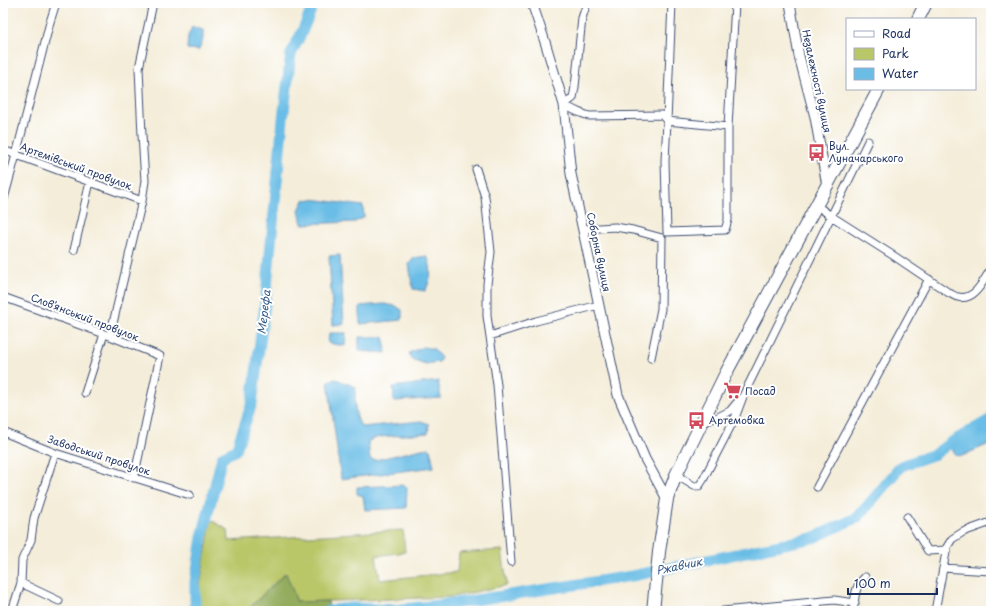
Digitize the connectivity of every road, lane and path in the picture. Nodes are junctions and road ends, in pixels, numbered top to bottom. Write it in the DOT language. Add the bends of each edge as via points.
graph roads {
  1 [pos="56,3"];
  2 [pos="153,3"];
  3 [pos="532,3"];
  4 [pos="586,3"];
  5 [pos="672,3"];
  6 [pos="735,3"];
  7 [pos="790,3"];
  8 [pos="926,3"];
  9 [pos="918,18"];
  10 [pos="879,90"];
  11 [pos="564,105"];
  12 [pos="668,121"];
  13 [pos="728,127"];
  14 [pos="868,141"];
  15 [pos="3,150"];
  16 [pos="16,155"];
  17 [pos="476,169"];
  18 [pos="90,182"];
  19 [pos="826,186"];
  20 [pos="142,201"];
  21 [pos="3,202"];
  22 [pos="816,205"];
  23 [pos="831,216"];
  24 [pos="583,229"];
  25 [pos="668,232"];
  26 [pos="662,238"];
  27 [pos="74,250"];
  28 [pos="991,269"];
  29 [pos="929,279"];
  30 [pos="3,297"];
  31 [pos="599,305"];
  32 [pos="107,335"];
  33 [pos="490,336"];
  34 [pos="651,358"];
  35 [pos="85,393"];
  36 [pos="744,394"];
  37 [pos="702,421"];
  38 [pos="3,432"];
  39 [pos="55,452"];
  40 [pos="676,475"];
  41 [pos="134,478"];
  42 [pos="817,487"];
  43 [pos="190,495"];
  44 [pos="667,498"];
  45 [pos="907,517"];
  46 [pos="991,522"];
  47 [pos="947,550"];
  48 [pos="511,562"];
  49 [pos="943,568"];
  50 [pos="991,571"];
  51 [pos="865,577"];
  52 [pos="21,584"];
  53 [pos="59,601"];
  54 [pos="818,602"];
  55 [pos="855,603"];
  56 [pos="12,611"];
  57 [pos="653,611"];
  58 [pos="722,611"];
  59 [pos="814,611"];
  60 [pos="853,611"];
  61 [pos="934,611"];
  1 -- 16 [label="street"];
  2 -- 20 [label="street" via="139,68 145,181"];
  3 -- 11 [label="street, Соборна вулиця"];
  4 -- 11 [label="street" via="582,18 576,87 573,98"];
  5 -- 12 [label="street"];
  6 -- 13 [label="street"];
  7 -- 19 [label="street, Незалежності вулиця" via="799,56 815,117"];
  8 -- 9 [label="highway"];
  10 -- 19 [label="highway"];
  11 -- 12 [label="street" via="589,116 662,115"];
  11 -- 24 [label="street, Соборна вулиця" via="571,174"];
  12 -- 13 [label="street"];
  12 -- 25 [label="street" via="665,161"];
  13 -- 25 [label="street" via="728,220 725,230"];
  14 -- 23 [label="street"];
  15 -- 16 [label="street, Артемівський провулок"];
  16 -- 18 [label="street, Артемівський провулок"];
  16 -- 21 [label="street"];
  17 -- 33 [label="street" via="485,197 491,252 487,284"];
  18 -- 20 [label="street, Артемівський провулок"];
  18 -- 27 [label="street"];
  19 -- 22 [label="highway"];
  20 -- 32 [label="street"];
  22 -- 23 [label="street"];
  22 -- 37 [label="highway"];
  23 -- 29 [label="street"];
  23 -- 36 [label="street"];
  24 -- 26 [label="street" via="615,227"];
  24 -- 31 [label="street, Соборна вулиця"];
  25 -- 26 [label="street"];
  26 -- 34 [label="street" via="661,309"];
  28 -- 29 [label="street" via="975,293 968,297 958,298"];
  29 -- 42 [label="street"];
  30 -- 32 [label="street, Слов’янський провулок"];
  31 -- 33 [label="street"];
  31 -- 44 [label="street, Соборна вулиця" via="618,395 645,459"];
  32 -- 35 [label="street"];
  32 -- 41 [label="street, Слов’янський провулок" via="160,356"];
  33 -- 48 [label="street" via="497,385"];
  36 -- 37 [label="street" via="730,411"];
  36 -- 40 [label="street" via="735,418 699,486 694,486"];
  37 -- 40 [label="highway"];
  38 -- 39 [label="street, Заводський провулок"];
  39 -- 41 [label="street, Заводський провулок"];
  39 -- 52 [label="street" via="34,518 31,540 22,560"];
  40 -- 44 [label="highway"];
  41 -- 43 [label="street, Заводський провулок"];
  44 -- 57 [label="highway"];
  45 -- 47 [label="street" via="928,551"];
  46 -- 47 [label="street" via="958,535 952,539"];
  47 -- 49 [label="street"];
  49 -- 50 [label="street"];
  49 -- 61 [label="street"];
  51 -- 55 [label="street" via="855,593"];
  52 -- 53 [label="street"];
  52 -- 56 [label="street"];
  54 -- 55 [label="street" via="834,600"];
  54 -- 58 [label="street"];
  54 -- 59 [label="street"];
  55 -- 60 [label="street"];
}
